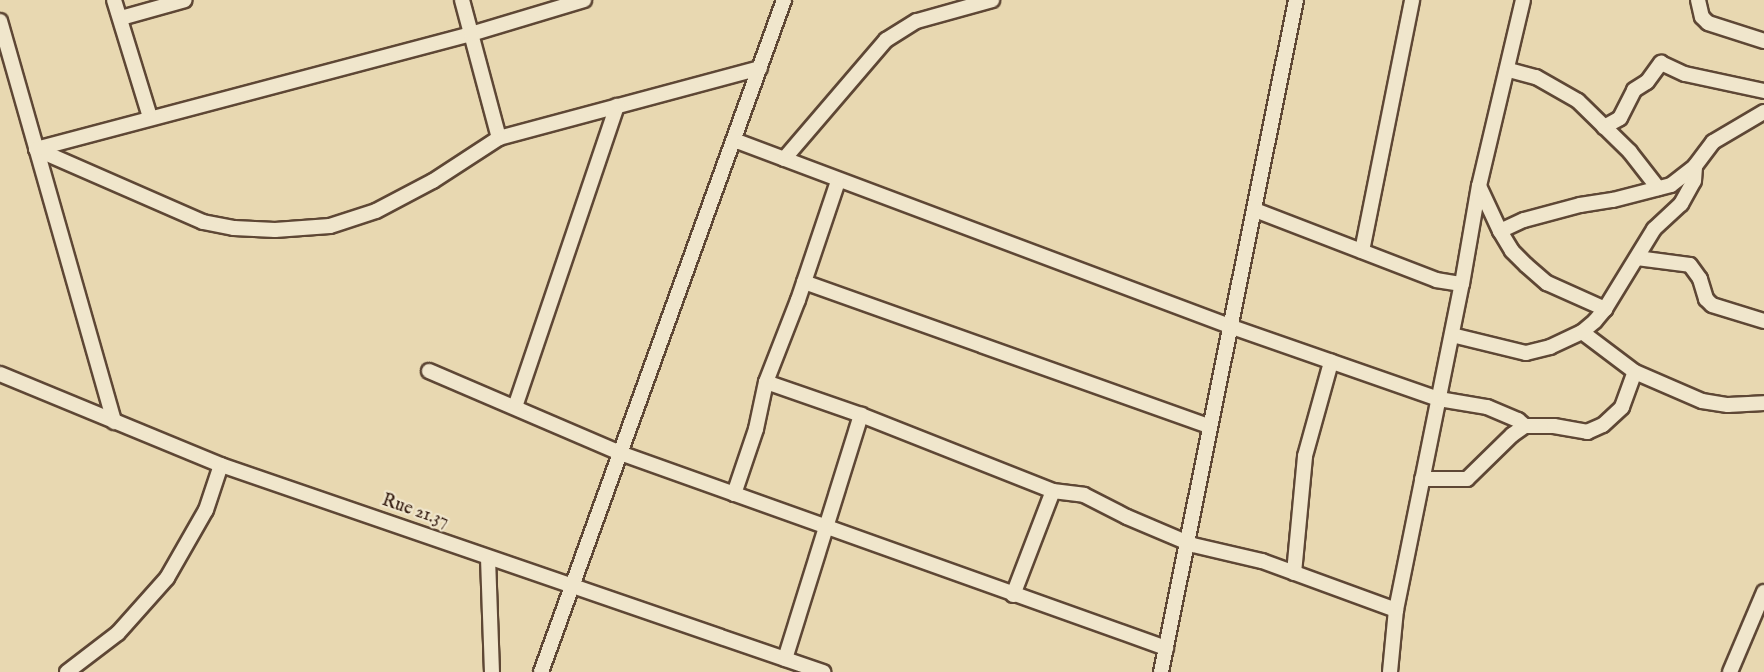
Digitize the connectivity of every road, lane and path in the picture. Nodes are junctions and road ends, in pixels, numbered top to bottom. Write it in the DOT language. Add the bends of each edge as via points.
graph roads {
  1 [pos="114,0"];
  2 [pos="185,0"];
  3 [pos="462,0"];
  4 [pos="584,0"];
  5 [pos="784,0"];
  6 [pos="992,0"];
  7 [pos="1296,0"];
  8 [pos="1412,0"];
  9 [pos="1523,0"];
  10 [pos="1698,0"];
  11 [pos="121,18"];
  12 [pos="0,21"];
  13 [pos="471,34"];
  14 [pos="1764,41"];
  15 [pos="760,68"];
  16 [pos="1509,70"];
  17 [pos="1764,91"];
  18 [pos="617,106"];
  19 [pos="1764,112"];
  20 [pos="150,117"];
  21 [pos="1604,127"];
  22 [pos="499,138"];
  23 [pos="734,140"];
  24 [pos="36,148"];
  25 [pos="784,159"];
  26 [pos="1695,166"];
  27 [pos="838,181"];
  28 [pos="1479,186"];
  29 [pos="1658,188"];
  30 [pos="1254,210"];
  31 [pos="1500,231"];
  32 [pos="1362,251"];
  33 [pos="1637,258"];
  34 [pos="804,282"];
  35 [pos="1462,284"];
  36 [pos="1605,309"];
  37 [pos="1764,321"];
  38 [pos="1232,327"];
  39 [pos="1582,332"];
  40 [pos="1452,334"];
  41 [pos="1331,362"];
  42 [pos="429,371"];
  43 [pos="1635,372"];
  44 [pos="0,374"];
  45 [pos="766,382"];
  46 [pos="1439,399"];
  47 [pos="1764,403"];
  48 [pos="515,407"];
  49 [pos="861,415"];
  50 [pos="114,423"];
  51 [pos="1209,426"];
  52 [pos="1525,426"];
  53 [pos="620,453"];
  54 [pos="221,465"];
  55 [pos="1422,479"];
  56 [pos="1053,491"];
  57 [pos="734,494"];
  58 [pos="827,527"];
  59 [pos="1186,542"];
  60 [pos="488,558"];
  61 [pos="1294,573"];
  62 [pos="572,586"];
  63 [pos="1764,592"];
  64 [pos="1013,595"];
  65 [pos="1396,610"];
  66 [pos="1166,648"];
  67 [pos="784,659"];
  68 [pos="67,672"];
  69 [pos="492,672"];
  70 [pos="541,672"];
  71 [pos="823,672"];
  72 [pos="1161,672"];
  73 [pos="1390,672"];
  74 [pos="1730,672"];
  1 -- 11 [label="street"];
  2 -- 11 [label="street"];
  3 -- 13 [label="street"];
  4 -- 13 [label="street"];
  5 -- 15 [label="street"];
  6 -- 25 [label="street" via="917,21 886,40"];
  7 -- 30 [label="street"];
  8 -- 32 [label="street"];
  9 -- 16 [label="street"];
  10 -- 14 [label="street" via="1708,22"];
  11 -- 20 [label="street"];
  12 -- 24 [label="street"];
  13 -- 20 [label="street"];
  13 -- 22 [label="street"];
  15 -- 18 [label="street"];
  15 -- 23 [label="street"];
  16 -- 21 [label="street" via="1536,77 1578,101"];
  16 -- 28 [label="street"];
  17 -- 21 [label="street" via="1685,74 1660,63 1647,82 1634,90 1620,117"];
  18 -- 22 [label="street"];
  18 -- 48 [label="street"];
  19 -- 26 [label="street" via="1713,142"];
  20 -- 24 [label="street"];
  21 -- 29 [label="street"];
  22 -- 24 [label="street" via="433,181 376,211 330,226 275,230 203,222"];
  23 -- 25 [label="street"];
  23 -- 53 [label="street"];
  24 -- 50 [label="street"];
  25 -- 27 [label="street"];
  26 -- 29 [label="street" via="1681,179"];
  26 -- 33 [label="street" via="1694,181 1681,204 1654,229"];
  27 -- 34 [label="street"];
  27 -- 38 [label="street"];
  28 -- 31 [label="street"];
  28 -- 35 [label="street"];
  29 -- 31 [label="street" via="1580,204"];
  30 -- 32 [label="street"];
  30 -- 38 [label="street"];
  31 -- 36 [label="street" via="1512,251 1547,283"];
  32 -- 35 [label="street" via="1436,280"];
  33 -- 36 [label="street"];
  33 -- 37 [label="street" via="1690,265 1712,305"];
  34 -- 45 [label="street"];
  34 -- 51 [label="street"];
  35 -- 40 [label="street"];
  36 -- 39 [label="street"];
  38 -- 41 [label="street"];
  38 -- 51 [label="street"];
  39 -- 40 [label="street" via="1526,353"];
  39 -- 43 [label="street"];
  40 -- 46 [label="street"];
  41 -- 46 [label="street"];
  41 -- 61 [label="street" via="1305,456"];
  42 -- 48 [label="street"];
  43 -- 47 [label="street" via="1711,404"];
  43 -- 52 [label="street" via="1622,407 1604,425 1587,432"];
  44 -- 50 [label="street, Rue 21.37"];
  45 -- 49 [label="street"];
  45 -- 57 [label="street" via="756,429"];
  46 -- 52 [label="street" via="1487,407"];
  46 -- 55 [label="street"];
  48 -- 53 [label="street"];
  49 -- 56 [label="street"];
  49 -- 58 [label="street"];
  50 -- 54 [label="street, Rue 21.37"];
  51 -- 59 [label="street"];
  52 -- 55 [label="street" via="1467,478"];
  53 -- 57 [label="street"];
  53 -- 62 [label="street"];
  54 -- 60 [label="street, Rue 21.37"];
  54 -- 68 [label="street" via="206,510 167,578 118,633"];
  55 -- 65 [label="street"];
  56 -- 59 [label="street" via="1084,495"];
  56 -- 64 [label="street"];
  57 -- 58 [label="street"];
  58 -- 64 [label="street"];
  58 -- 67 [label="street"];
  59 -- 61 [label="street"];
  59 -- 66 [label="street"];
  60 -- 62 [label="street, Rue 21.37"];
  60 -- 69 [label="street"];
  61 -- 65 [label="street"];
  62 -- 67 [label="street, Rue 21.37"];
  62 -- 70 [label="street"];
  63 -- 74 [label="street"];
  64 -- 66 [label="street"];
  65 -- 73 [label="street"];
  66 -- 72 [label="street"];
  67 -- 71 [label="street, Rue 21.37"];
}
